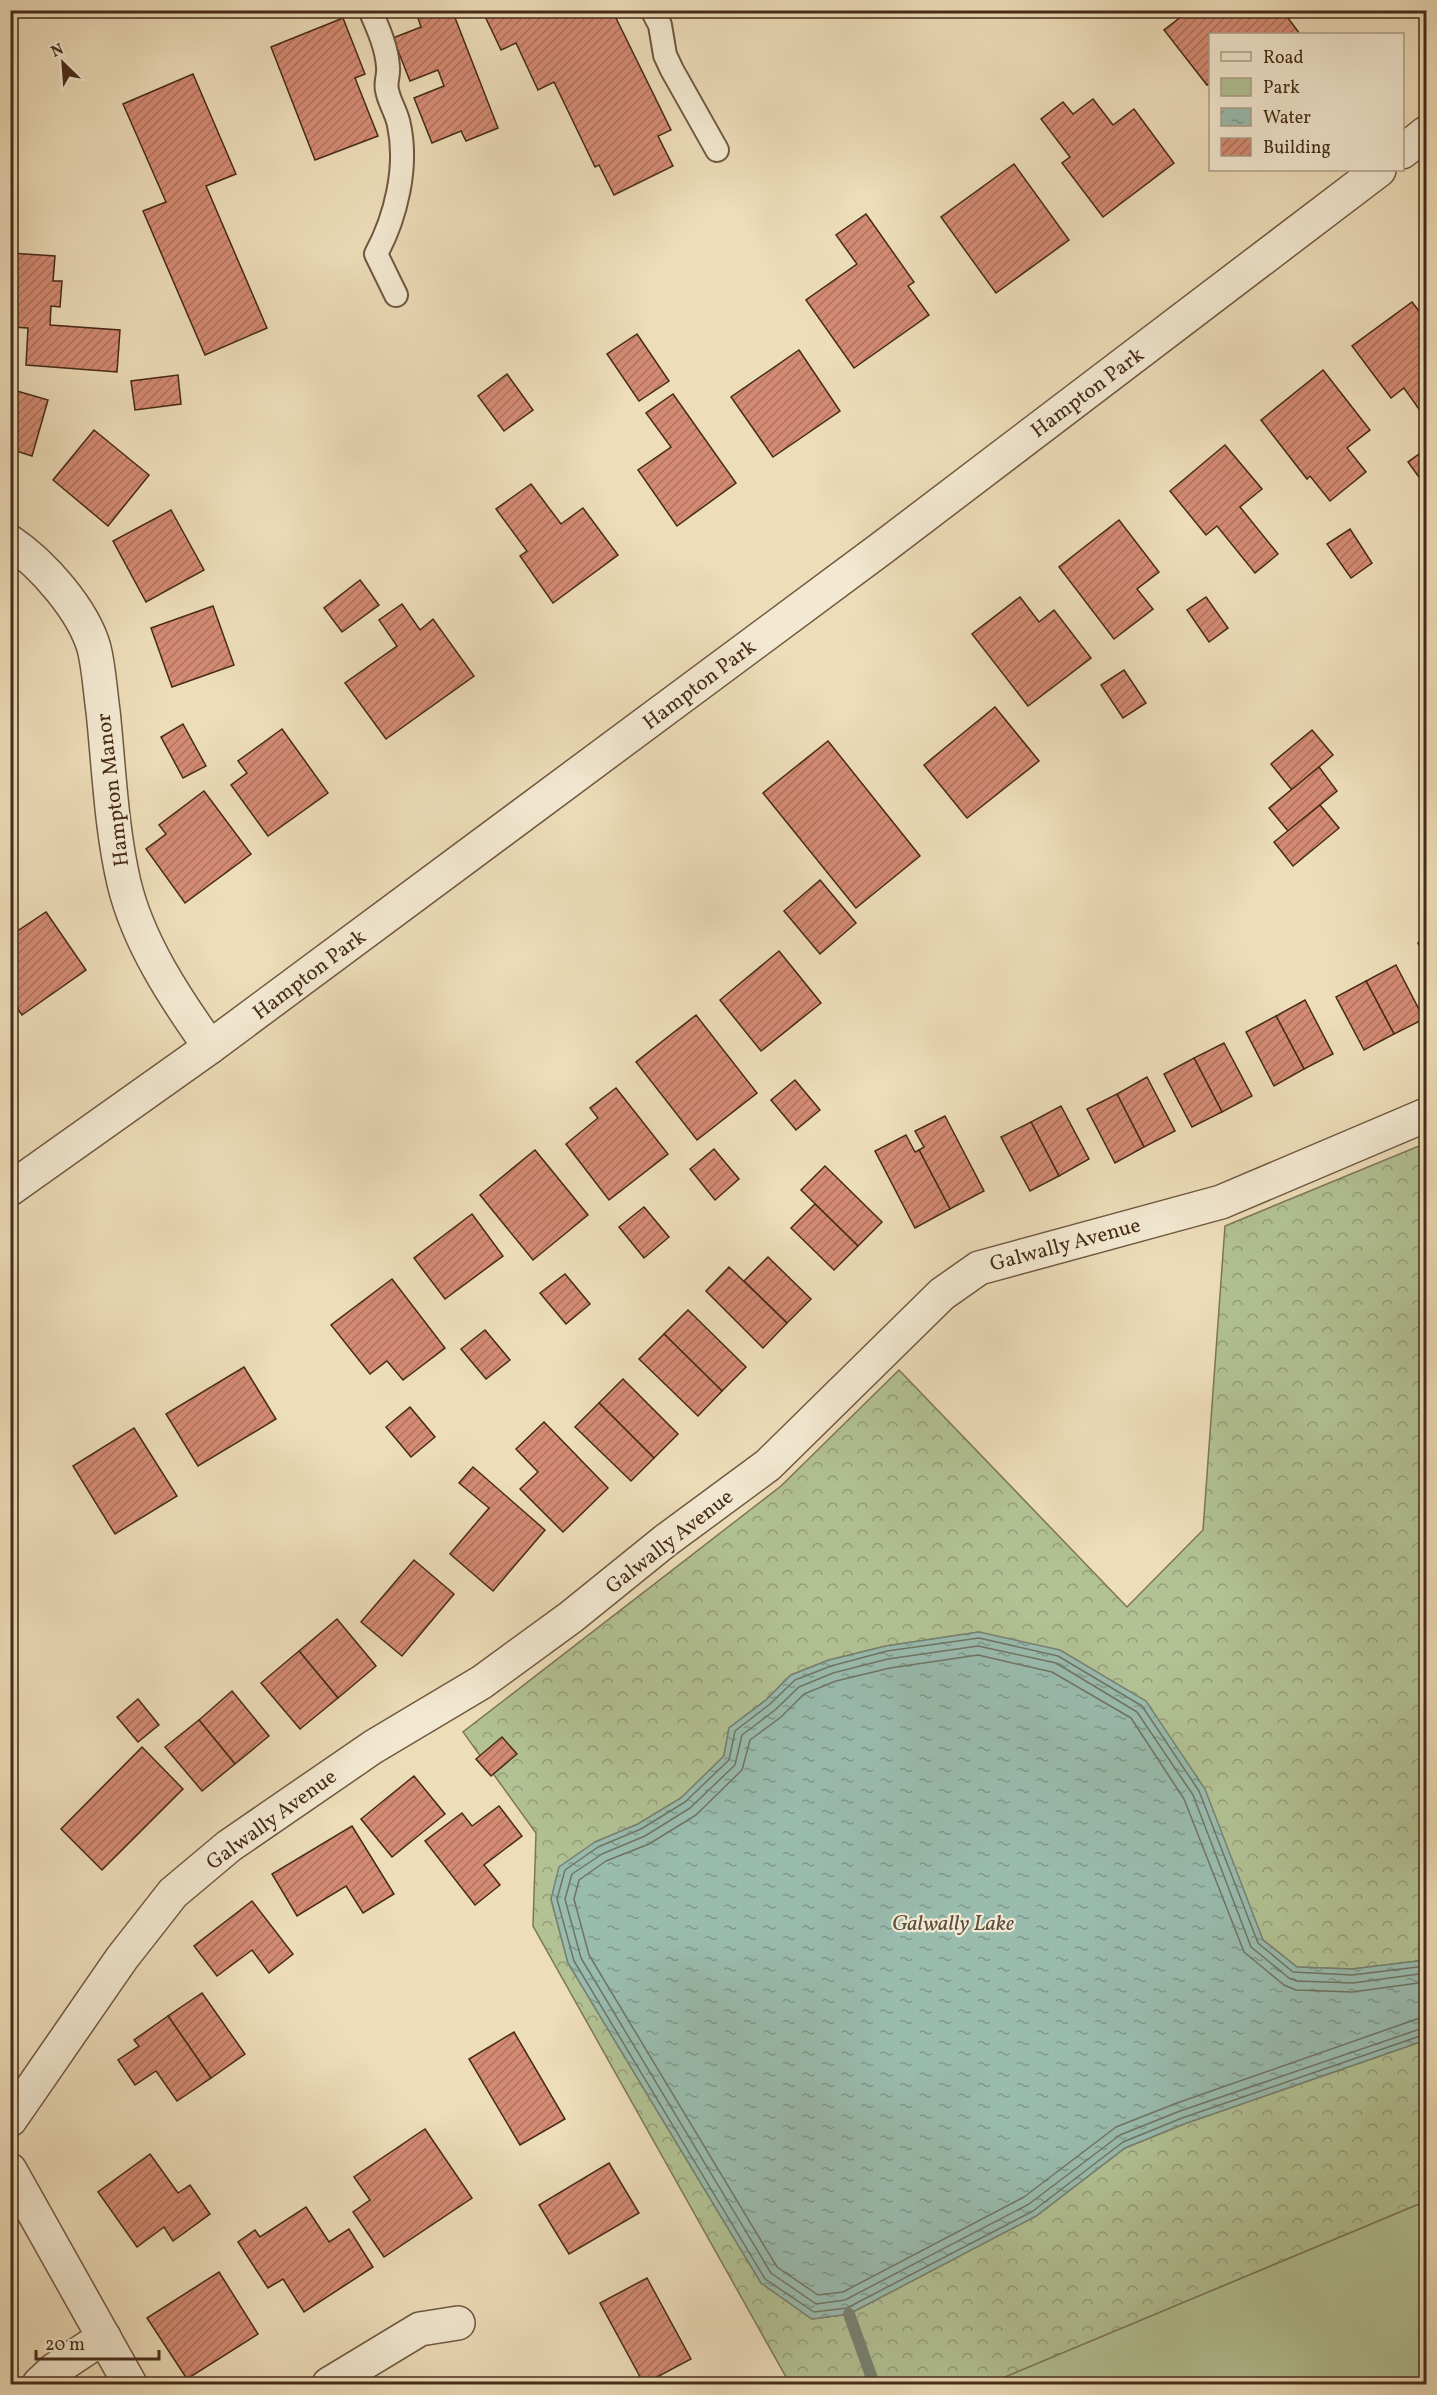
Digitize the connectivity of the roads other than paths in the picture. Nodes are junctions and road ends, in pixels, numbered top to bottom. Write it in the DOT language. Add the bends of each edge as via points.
graph roads {
  1 [pos="370,10"];
  2 [pos="652,10"];
  3 [pos="1426,134"];
  4 [pos="717,150"];
  5 [pos="1404,150"];
  6 [pos="1378,171"];
  7 [pos="396,295"];
  8 [pos="10,542"];
  9 [pos="210,1047"];
  10 [pos="1426,1115"];
  11 [pos="10,1189"];
  12 [pos="10,2120"];
  13 [pos="10,2170"];
  14 [pos="458,2323"];
  15 [pos="104,2337"];
  16 [pos="39,2385"];
  17 [pos="130,2385"];
  18 [pos="329,2385"];
  1 -- 7 [label="lane" via="380,30 389,68 386,89 399,124 403,152 388,233 376,254"];
  2 -- 4 [label="lane" via="660,25 665,55"];
  3 -- 5 [label="street"];
  6 -- 9 [label="street, Hampton Park" via="882,548"];
  8 -- 9 [label="street, Hampton Manor" via="53,581 80,616 94,647 124,885 163,976"];
  9 -- 11 [label="street, Hampton Park"];
  10 -- 12 [label="street, Galwally Avenue" via="1221,1202 979,1268 942,1294 768,1465 491,1676 373,1748 229,1846 173,1893 122,1958"];
  13 -- 15 [label="street"];
  14 -- 18 [label="street" via="420,2329"];
  15 -- 16 [label="street" via="54,2370"];
  15 -- 17 [label="street"];
}
